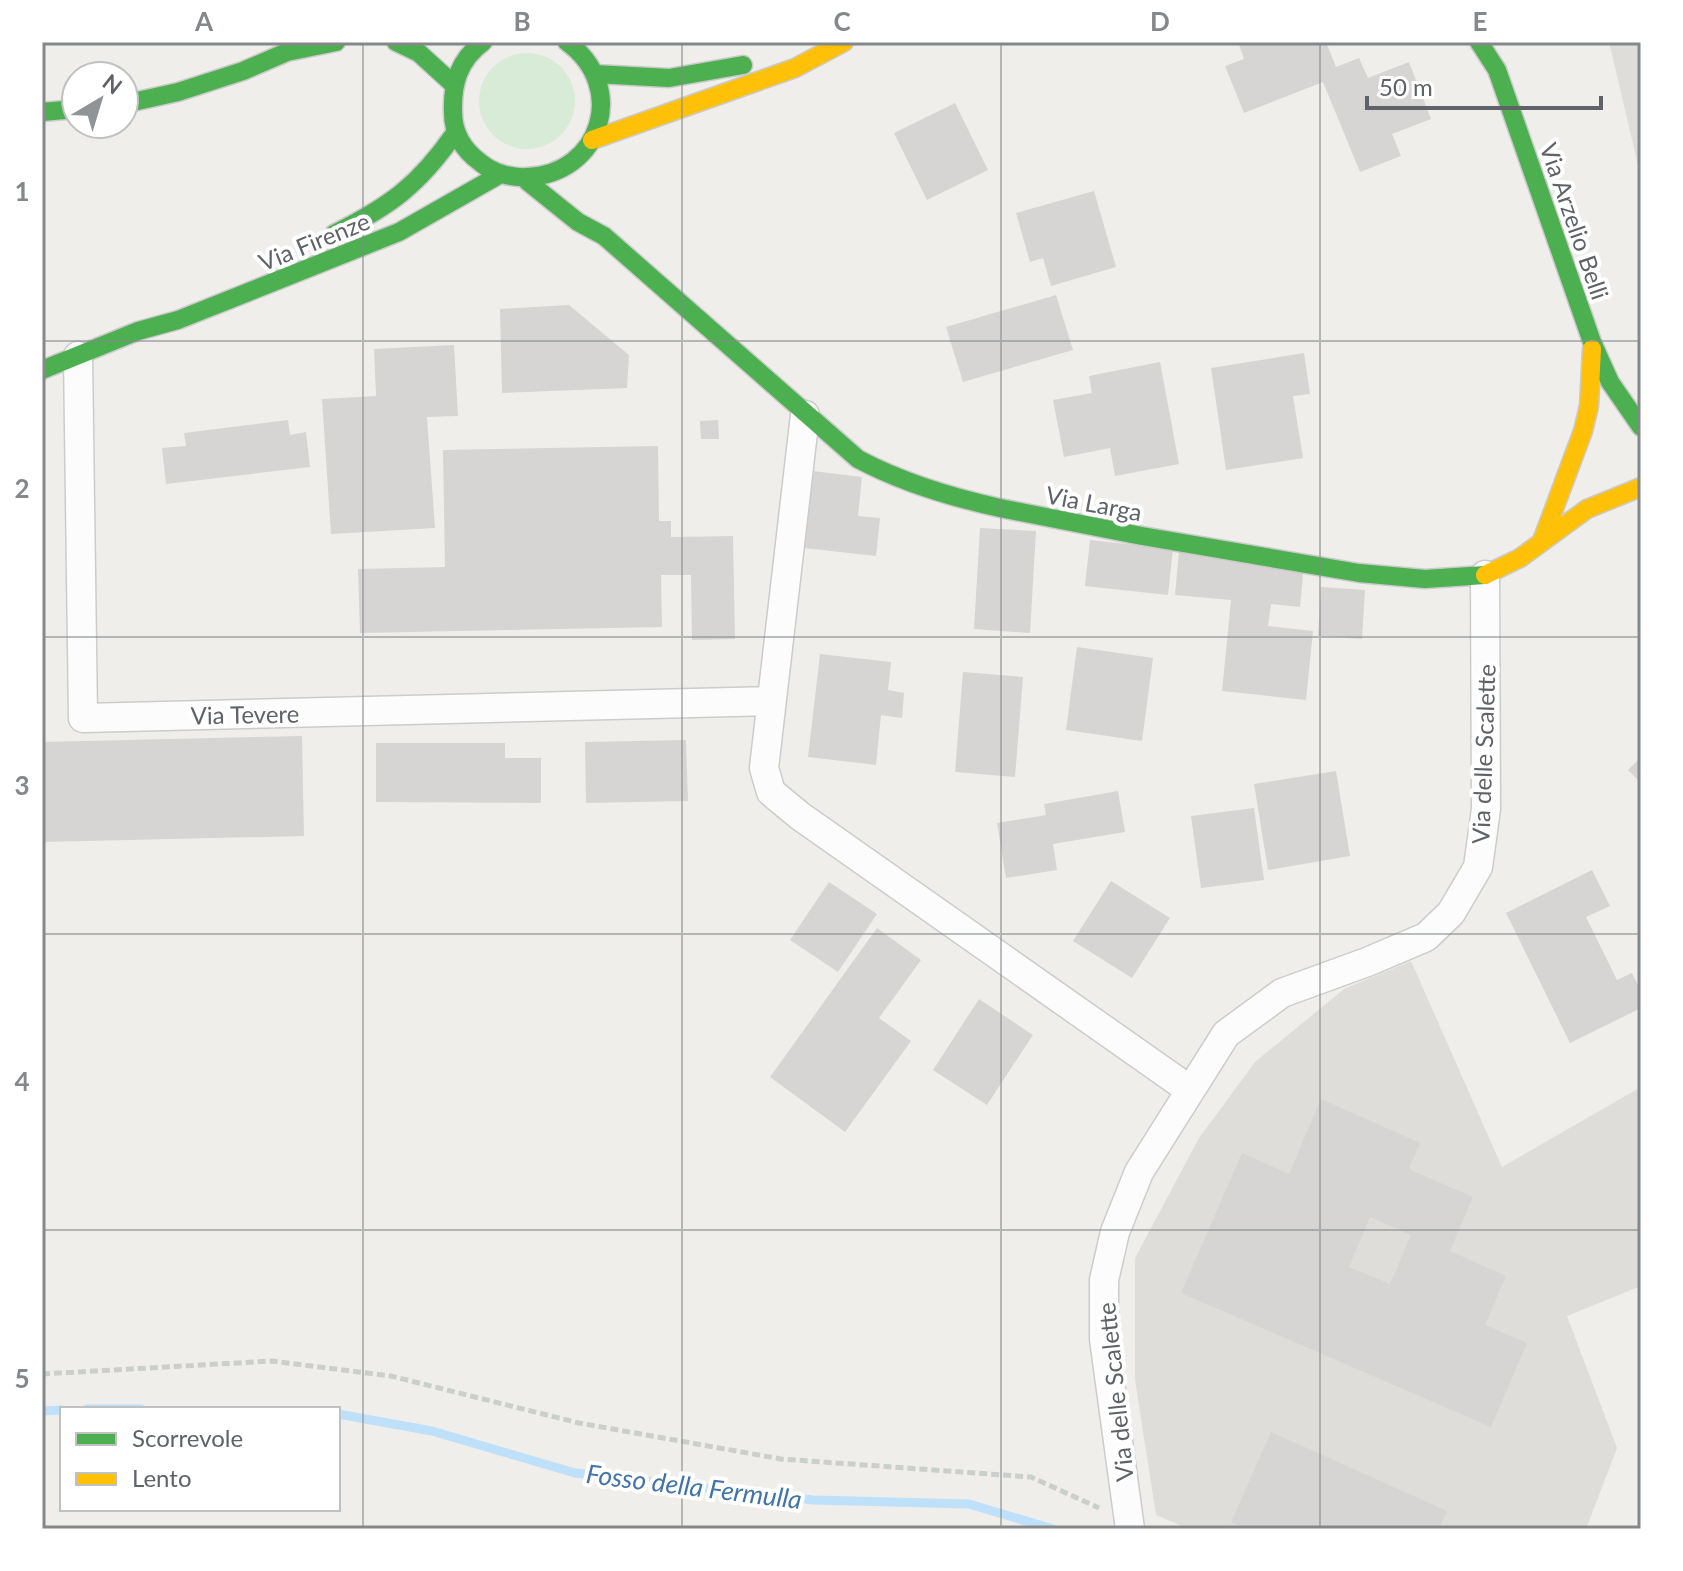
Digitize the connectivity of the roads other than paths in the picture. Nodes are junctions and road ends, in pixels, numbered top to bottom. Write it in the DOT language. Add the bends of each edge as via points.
graph roads {
  1 [pos="336,42"];
  2 [pos="396,42"];
  3 [pos="483,42"];
  4 [pos="567,42"];
  5 [pos="830,42"];
  6 [pos="844,42"];
  7 [pos="1479,42"];
  8 [pos="1495,42"];
  9 [pos="294,47"];
  10 [pos="1497,70"];
  11 [pos="595,74"];
  12 [pos="453,84"];
  13 [pos="140,100"];
  14 [pos="455,133"];
  15 [pos="592,140"];
  16 [pos="499,175"];
  17 [pos="527,181"];
  18 [pos="593,211"];
  19 [pos="604,236"];
  20 [pos="312,244"];
  21 [pos="270,263"];
  22 [pos="138,331"];
  23 [pos="1592,342"];
  24 [pos="78,356"];
  25 [pos="42,370"];
  26 [pos="805,415"];
  27 [pos="1641,427"];
  28 [pos="1641,487"];
  29 [pos="1542,541"];
  30 [pos="1485,575"];
  31 [pos="770,701"];
  32 [pos="1190,1090"];
  33 [pos="1130,1526"];
  1 -- 9 [label="street"];
  2 -- 12 [label="street" via="419,53"];
  3 -- 12 [label="street" via="467,56"];
  4 -- 11 [label="street"];
  5 -- 11 [label="street" via="704,75 660,80"];
  6 -- 15 [label="street" via="795,68"];
  7 -- 10 [label="street, Via Arzelio Belli"];
  8 -- 10 [label="street, Via Arzelio Belli"];
  9 -- 13 [label="street" via="243,71"];
  10 -- 23 [label="street, Via Arzelio Belli"];
  11 -- 15 [label="street" via="601,107"];
  12 -- 14 [label="street" via="449,106"];
  14 -- 16 [label="street" via="471,156"];
  14 -- 20 [label="street, Via Firenze" via="408,191 384,209"];
  15 -- 17 [label="street" via="575,169"];
  16 -- 17 [label="street"];
  16 -- 22 [label="street, Via Firenze" via="399,232"];
  17 -- 19 [label="street, Via Larga"];
  18 -- 19 [label="street, Via Larga"];
  19 -- 26 [label="street, Via Larga"];
  21 -- 22 [label="street, Via Firenze" via="172,308"];
  22 -- 24 [label="street, Via Firenze"];
  23 -- 27 [label="street, Via Arzelio Belli" via="1610,382"];
  23 -- 29 [label="street" via="1583,431"];
  24 -- 25 [label="street, Via Firenze"];
  24 -- 31 [label="street, Via Tevere" via="83,718"];
  26 -- 30 [label="street, Via Larga" via="875,469 989,507 1371,573 1448,579"];
  26 -- 31 [label="street"];
  28 -- 29 [label="street, Via Larga" via="1606,498"];
  29 -- 30 [label="street, Via Larga"];
  30 -- 32 [label="street, Via delle Scalette" via="1486,809 1478,867 1458,902 1426,937 1282,993 1226,1034"];
  31 -- 32 [label="street" via="764,768 771,792"];
  32 -- 33 [label="street, Via delle Scalette" via="1139,1172 1115,1232 1104,1280 1104,1339"];
}
